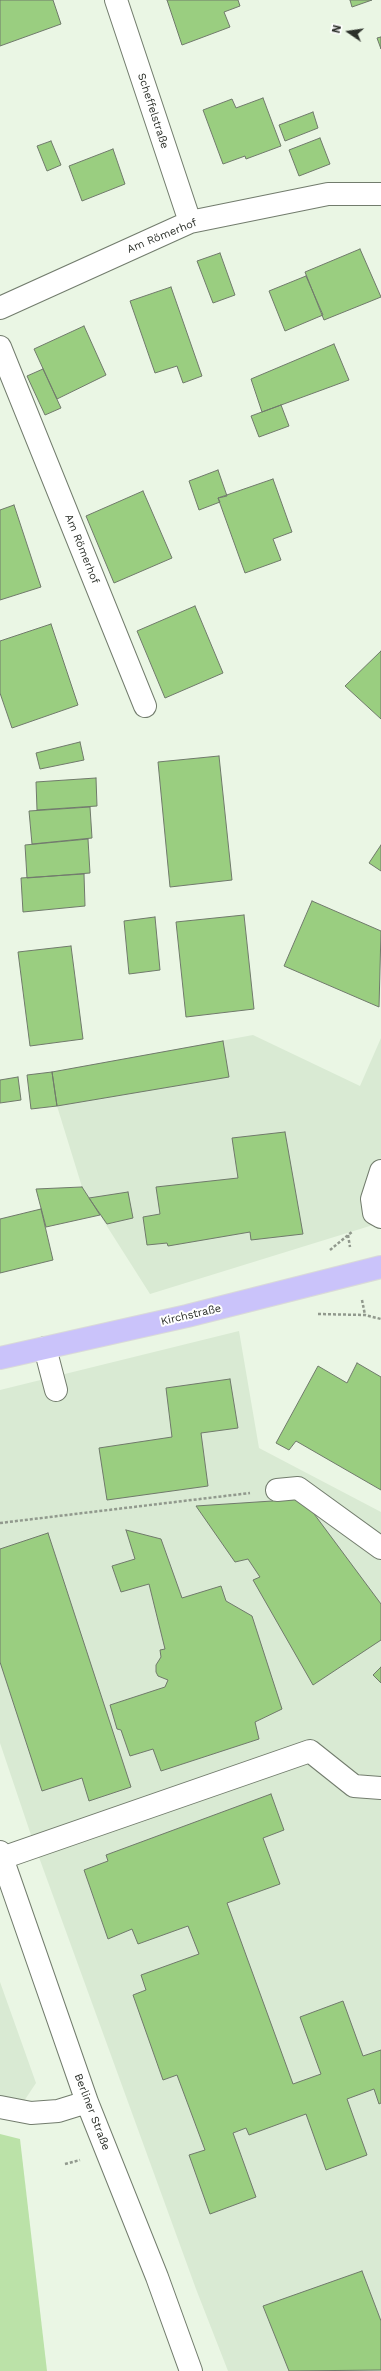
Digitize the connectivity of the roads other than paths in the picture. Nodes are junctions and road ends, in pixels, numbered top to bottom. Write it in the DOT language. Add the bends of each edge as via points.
graph roads {
  1 [pos="116,0"];
  2 [pos="381,194"];
  3 [pos="190,222"];
  4 [pos="0,308"];
  5 [pos="0,347"];
  6 [pos="145,706"];
  7 [pos="381,1171"];
  8 [pos="381,1217"];
  9 [pos="381,1267"];
  10 [pos="45,1348"];
  11 [pos="0,1358"];
  12 [pos="56,1390"];
  13 [pos="277,1490"];
  14 [pos="381,1548"];
  15 [pos="381,1788"];
  16 [pos="1,1855"];
  17 [pos="87,2102"];
  18 [pos="0,2107"];
  19 [pos="191,2371"];
  1 -- 3 [label="street, Scheffelstraße"];
  2 -- 3 [label="street, Am Römerhof" via="328,194"];
  3 -- 4 [label="street, Am Römerhof"];
  5 -- 6 [label="street, Am Römerhof"];
  7 -- 8 [label="street" via="372,1199 374,1213"];
  9 -- 10 [label="main road, Kirchstraße" via="194,1315"];
  10 -- 11 [label="main road, Kirchstraße"];
  10 -- 12 [label="street"];
  13 -- 14 [label="street" via="298,1488"];
  15 -- 16 [label="street" via="354,1786 310,1751"];
  16 -- 17 [label="street, Berliner Straße"];
  17 -- 18 [label="street" via="58,2111 31,2113"];
  17 -- 19 [label="street, Berliner Straße"];
}
